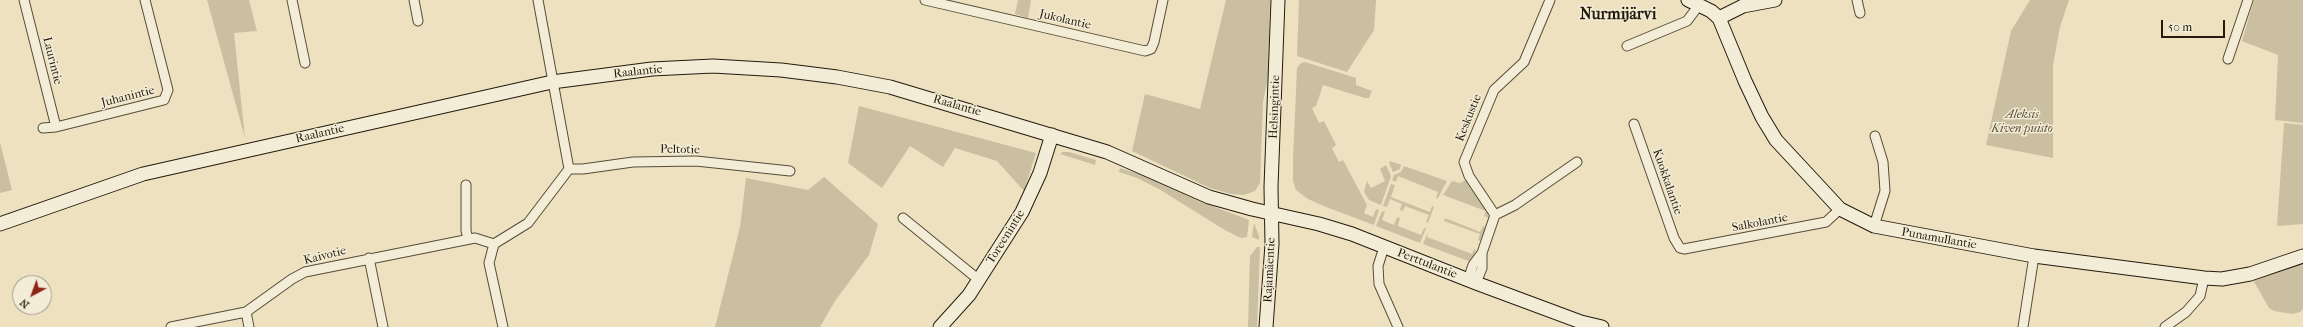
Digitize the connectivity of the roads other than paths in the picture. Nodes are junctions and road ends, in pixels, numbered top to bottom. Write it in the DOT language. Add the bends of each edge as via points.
graph roads {
  1 [pos="24,0"];
  2 [pos="145,0"];
  3 [pos="292,0"];
  4 [pos="414,0"];
  5 [pos="538,0"];
  6 [pos="925,0"];
  7 [pos="1163,0"];
  8 [pos="1278,0"];
  9 [pos="1550,0"];
  10 [pos="1775,0"];
  11 [pos="1857,0"];
  12 [pos="2248,0"];
  13 [pos="1693,2"];
  14 [pos="1860,13"];
  15 [pos="1719,18"];
  16 [pos="418,21"];
  17 [pos="1627,46"];
  18 [pos="2228,59"];
  19 [pos="305,63"];
  20 [pos="552,82"];
  21 [pos="1634,124"];
  22 [pos="56,127"];
  23 [pos="43,128"];
  24 [pos="1052,135"];
  25 [pos="1875,136"];
  26 [pos="1577,162"];
  27 [pos="570,169"];
  28 [pos="790,171"];
  29 [pos="466,185"];
  30 [pos="1840,209"];
  31 [pos="1272,213"];
  32 [pos="1495,215"];
  33 [pos="903,218"];
  34 [pos="0,224"];
  35 [pos="1874,226"];
  36 [pos="468,239"];
  37 [pos="494,244"];
  38 [pos="1384,247"];
  39 [pos="1680,248"];
  40 [pos="2034,256"];
  41 [pos="2303,256"];
  42 [pos="368,258"];
  43 [pos="2204,278"];
  44 [pos="979,280"];
  45 [pos="1472,281"];
  46 [pos="246,312"];
  47 [pos="1586,324"];
  48 [pos="171,327"];
  49 [pos="249,327"];
  50 [pos="383,327"];
  51 [pos="503,327"];
  52 [pos="940,327"];
  53 [pos="1266,327"];
  54 [pos="1398,327"];
  55 [pos="1602,327"];
  56 [pos="2023,327"];
  57 [pos="2165,327"];
  1 -- 22 [label="street, Laurintie"];
  2 -- 22 [label="street, Juhanintie" via="168,90 164,100"];
  3 -- 19 [label="street"];
  4 -- 16 [label="street"];
  5 -- 20 [label="street"];
  6 -- 7 [label="street, Jukolantie" via="1145,51 1151,49 1154,42"];
  8 -- 31 [label="street, Helsingintie"];
  9 -- 32 [label="street, Keskustie" via="1524,62 1494,90 1464,162 1469,176"];
  10 -- 15 [label="street" via="1743,6"];
  11 -- 14 [label="street"];
  12 -- 18 [label="street"];
  13 -- 15 [label="street"];
  13 -- 17 [label="street" via="1687,21"];
  15 -- 30 [label="street, Punamullantie" via="1742,75 1776,140"];
  20 -- 24 [label="street, Raalantie" via="652,69 713,66 781,70 890,87"];
  20 -- 27 [label="street"];
  20 -- 34 [label="street, Raalantie" via="143,174"];
  21 -- 39 [label="street, Kuokkalantie" via="1674,238"];
  22 -- 23 [label="street, Juhanintie"];
  24 -- 31 [label="street, Raalantie" via="1128,160 1208,196"];
  24 -- 44 [label="street, Toreenintie" via="1031,195"];
  25 -- 35 [label="street" via="1883,162 1885,191"];
  26 -- 32 [label="street" via="1515,205"];
  27 -- 28 [label="street, Peltotie" via="633,162 696,161"];
  27 -- 37 [label="street" via="528,223"];
  29 -- 36 [label="street"];
  30 -- 35 [label="street, Punamullantie"];
  30 -- 39 [label="street, Salkolantie" via="1826,222"];
  31 -- 38 [label="street, Perttulantie" via="1319,224"];
  31 -- 53 [label="street, Rajamäentie"];
  32 -- 45 [label="street" via="1482,253 1473,264"];
  33 -- 44 [label="street"];
  35 -- 40 [label="street, Punamullantie"];
  36 -- 37 [label="street, Kaivotie" via="481,239"];
  36 -- 42 [label="street, Kaivotie"];
  37 -- 51 [label="street" via="489,263"];
  38 -- 45 [label="street, Perttulantie"];
  38 -- 54 [label="street" via="1378,266 1379,284"];
  40 -- 43 [label="street, Punamullantie"];
  40 -- 56 [label="street"];
  41 -- 43 [label="street, Punamullantie" via="2250,274 2222,279"];
  42 -- 46 [label="street, Kaivotie" via="305,272"];
  42 -- 50 [label="street"];
  43 -- 57 [label="street" via="2200,296 2186,312"];
  44 -- 52 [label="street, Toreenintie"];
  45 -- 47 [label="street, Perttulantie"];
  46 -- 48 [label="street, Kaivotie"];
  46 -- 49 [label="street"];
  47 -- 55 [label="street, Perttulantie"];
}
